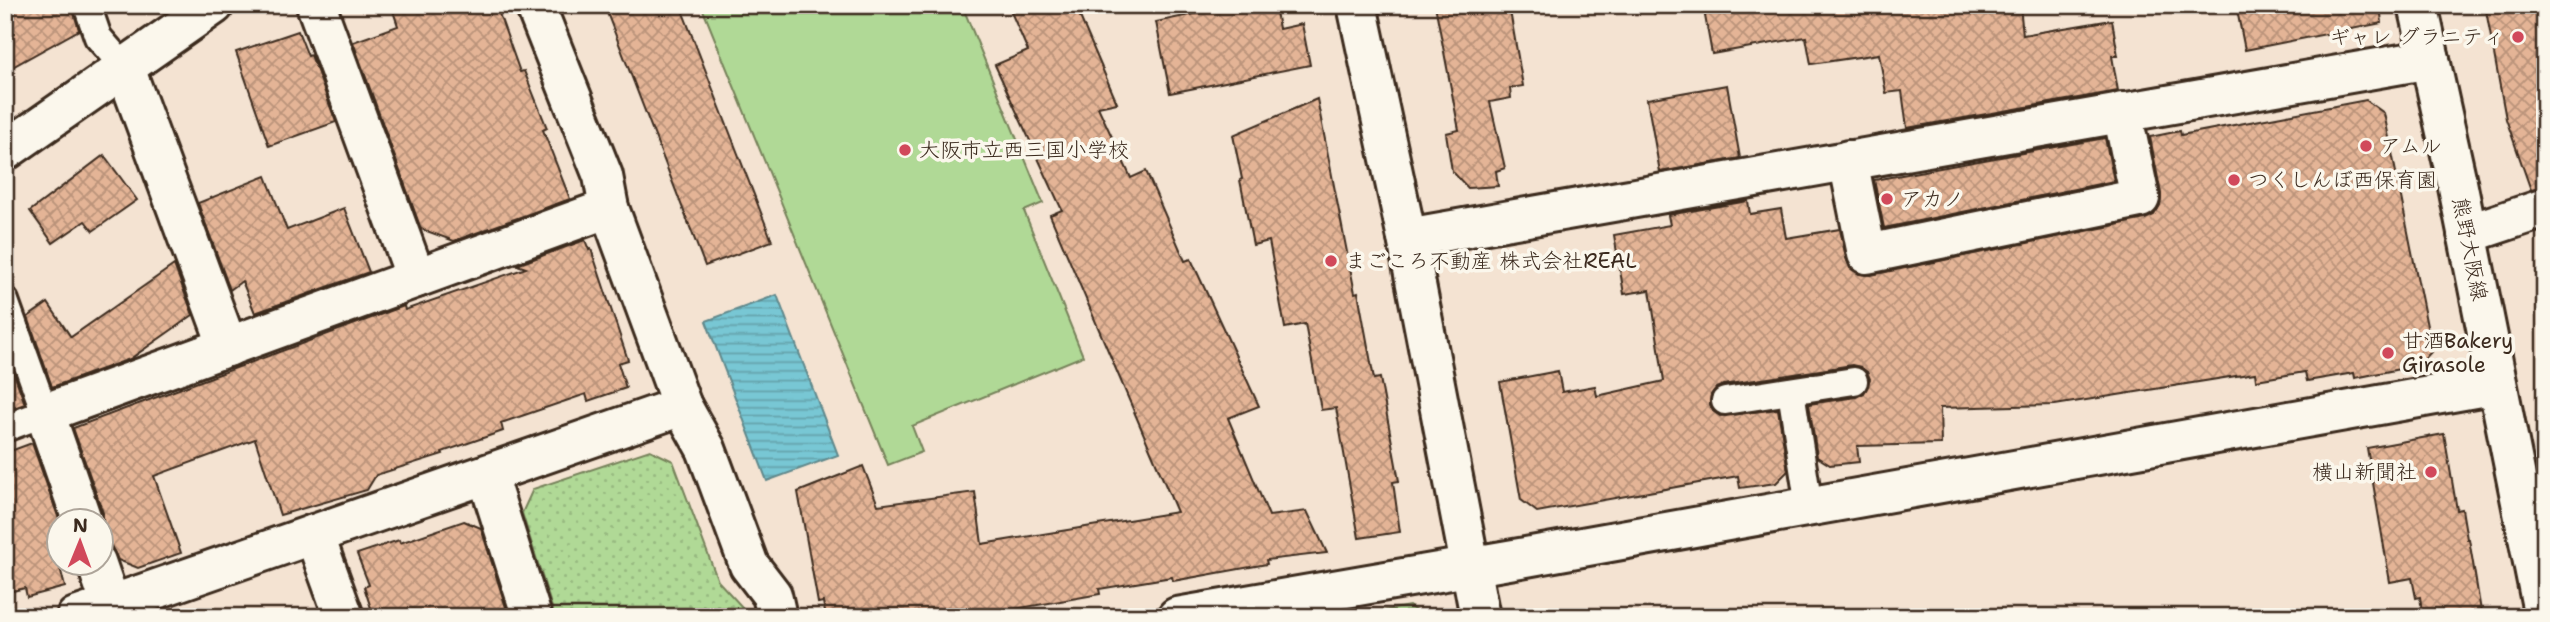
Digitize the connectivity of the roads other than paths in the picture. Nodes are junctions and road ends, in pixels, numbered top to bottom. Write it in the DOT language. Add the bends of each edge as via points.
graph roads {
  1 [pos="87,5"];
  2 [pos="214,5"];
  3 [pos="316,5"];
  4 [pos="535,5"];
  5 [pos="1357,5"];
  6 [pos="2418,5"];
  7 [pos="2430,59"];
  8 [pos="124,68"];
  9 [pos="2122,112"];
  10 [pos="5,151"];
  11 [pos="1848,160"];
  12 [pos="609,208"];
  13 [pos="2545,208"];
  14 [pos="2467,234"];
  15 [pos="1407,238"];
  16 [pos="416,278"];
  17 [pos="5,301"];
  18 [pos="228,347"];
  19 [pos="1854,381"];
  20 [pos="2497,384"];
  21 [pos="1791,391"];
  22 [pos="1725,401"];
  23 [pos="682,406"];
  24 [pos="45,413"];
  25 [pos="5,428"];
  26 [pos="487,475"];
  27 [pos="77,506"];
  28 [pos="1809,507"];
  29 [pos="2534,513"];
  30 [pos="314,534"];
  31 [pos="1470,567"];
  32 [pos="97,576"];
  33 [pos="101,613"];
  34 [pos="344,617"];
  35 [pos="532,617"];
  36 [pos="777,617"];
  37 [pos="1177,617"];
  38 [pos="1480,617"];
  39 [pos="2544,617"];
  1 -- 8 [label="lane" via="98,37"];
  2 -- 8 [label="street"];
  3 -- 16 [label="street"];
  4 -- 12 [label="street" via="603,176"];
  5 -- 15 [label="street"];
  6 -- 7 [label="street, 熊野大阪線"];
  7 -- 9 [label="street"];
  7 -- 14 [label="street, 熊野大阪線"];
  8 -- 10 [label="street"];
  8 -- 18 [label="street"];
  9 -- 11 [label="street"];
  9 -- 11 [label="street" via="2140,198 1867,254"];
  11 -- 15 [label="street"];
  12 -- 16 [label="street"];
  12 -- 23 [label="street"];
  13 -- 14 [label="street"];
  14 -- 20 [label="street, 熊野大阪線"];
  15 -- 31 [label="street"];
  16 -- 18 [label="street"];
  17 -- 24 [label="lane"];
  18 -- 24 [label="street"];
  19 -- 21 [label="lane"];
  20 -- 28 [label="street"];
  20 -- 29 [label="street, 熊野大阪線"];
  21 -- 22 [label="lane"];
  21 -- 28 [label="lane"];
  23 -- 26 [label="street"];
  23 -- 36 [label="street" via="706,449 749,565 772,595"];
  24 -- 25 [label="lane"];
  24 -- 27 [label="street"];
  26 -- 30 [label="street"];
  26 -- 35 [label="street"];
  28 -- 31 [label="street"];
  29 -- 39 [label="street, 熊野大阪線"];
  30 -- 33 [label="street"];
  30 -- 34 [label="street"];
  31 -- 37 [label="street"];
  31 -- 38 [label="street"];
  32 -- 33 [label="street"];
}
